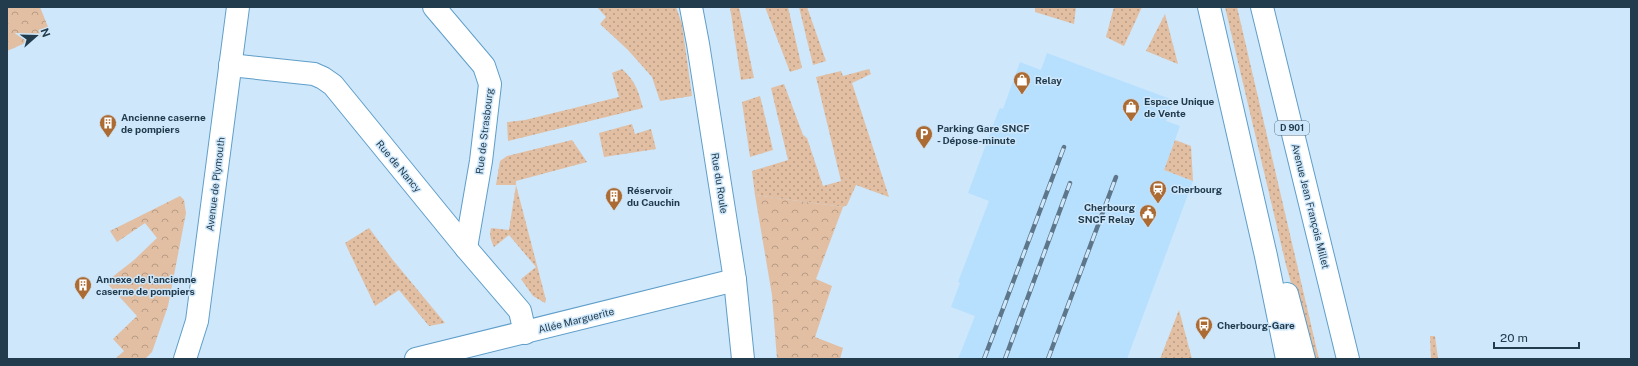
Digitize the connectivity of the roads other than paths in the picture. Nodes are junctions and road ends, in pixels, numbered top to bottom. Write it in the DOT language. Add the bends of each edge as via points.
graph roads {
  1 [pos="238,7"];
  2 [pos="434,7"];
  3 [pos="691,7"];
  4 [pos="1209,7"];
  5 [pos="1262,7"];
  6 [pos="230,65"];
  7 [pos="466,248"];
  8 [pos="1266,256"];
  9 [pos="735,280"];
  10 [pos="525,333"];
  11 [pos="185,359"];
  12 [pos="416,359"];
  13 [pos="743,359"];
  14 [pos="1287,359"];
  15 [pos="1304,359"];
  16 [pos="1348,359"];
  1 -- 6 [label="street, Avenue de Plymouth"];
  2 -- 7 [label="street, Rue de Strasbourg" via="484,66 490,84 481,161"];
  3 -- 9 [label="street, Rue du Roule"];
  4 -- 8 [label="street"];
  5 -- 16 [label="street, Avenue Jean François Millet / D 901"];
  6 -- 7 [label="street, Rue de Nancy" via="306,74 323,78 333,85"];
  6 -- 11 [label="street, Avenue de Plymouth" via="197,321"];
  7 -- 10 [label="street, Rue de Nancy" via="520,311"];
  8 -- 14 [label="street"];
  8 -- 15 [label="street" via="1289,298"];
  9 -- 10 [label="street, Allée Marguerite"];
  9 -- 13 [label="street, Rue du Roule"];
  10 -- 12 [label="street, Allée Marguerite"];
}
